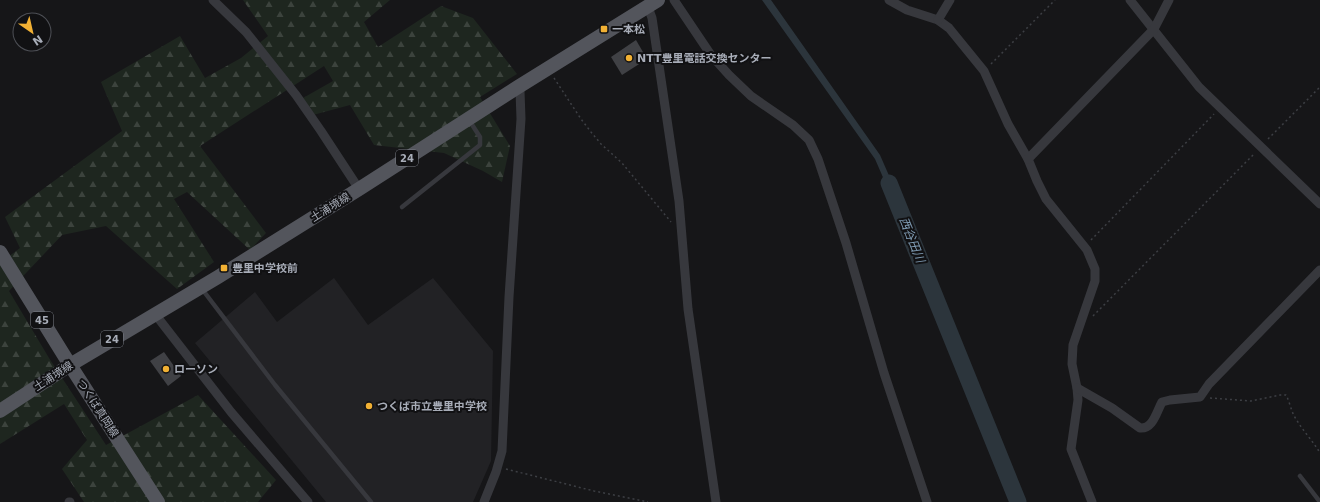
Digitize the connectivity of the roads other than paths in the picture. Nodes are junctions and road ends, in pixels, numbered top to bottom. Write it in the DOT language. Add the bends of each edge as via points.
graph roads {
  1 [pos="213,0"];
  2 [pos="674,0"];
  3 [pos="889,0"];
  4 [pos="950,0"];
  5 [pos="1130,0"];
  6 [pos="1169,0"];
  7 [pos="653,3"];
  8 [pos="938,20"];
  9 [pos="1154,29"];
  10 [pos="518,87"];
  11 [pos="468,119"];
  12 [pos="1028,159"];
  13 [pos="359,189"];
  14 [pos="1320,204"];
  15 [pos="402,207"];
  16 [pos="0,252"];
  17 [pos="1320,270"];
  18 [pos="201,287"];
  19 [pos="155,314"];
  20 [pos="70,365"];
  21 [pos="1077,388"];
  22 [pos="0,411"];
  23 [pos="1300,476"];
  24 [pos="158,502"];
  25 [pos="308,502"];
  26 [pos="371,502"];
  27 [pos="484,502"];
  28 [pos="716,502"];
  29 [pos="927,502"];
  30 [pos="1092,502"];
  31 [pos="1320,502"];
  1 -- 13 [label="street" via="246,32 296,95"];
  2 -- 29 [label="street" via="710,55 729,75 751,96 793,125 809,140 818,159 846,244 884,373"];
  3 -- 8 [label="street" via="907,10"];
  4 -- 8 [label="street"];
  5 -- 9 [label="street"];
  6 -- 9 [label="street"];
  7 -- 10 [label="main road, 土浦境線 / 24"];
  7 -- 28 [label="street" via="653,25 679,201 688,309"];
  8 -- 12 [label="street" via="948,28 984,71 1008,124"];
  9 -- 12 [label="street"];
  9 -- 14 [label="street" via="1200,87"];
  10 -- 11 [label="main road, 土浦境線 / 24"];
  10 -- 27 [label="street" via="521,119 502,451"];
  11 -- 13 [label="main road, 土浦境線 / 24"];
  11 -- 15 [label="lane" via="480,137 480,145"];
  12 -- 21 [label="street" via="1046,199 1084,247 1095,269 1095,281 1073,345 1072,364"];
  13 -- 18 [label="main road, 土浦境線 / 24"];
  16 -- 20 [label="main road, つくば真岡線 / 45"];
  17 -- 21 [label="street" via="1209,384 1200,397 1162,402 1151,424 1146,428 1140,428"];
  18 -- 19 [label="main road, 土浦境線 / 24"];
  18 -- 26 [label="lane" via="275,385"];
  19 -- 20 [label="main road, 土浦境線 / 24"];
  19 -- 25 [label="street" via="231,412"];
  20 -- 22 [label="main road, 土浦境線 / 24"];
  20 -- 24 [label="main road, つくば真岡線 / 45"];
  21 -- 30 [label="street" via="1078,400 1071,449"];
  23 -- 31 [label="lane"];
}
